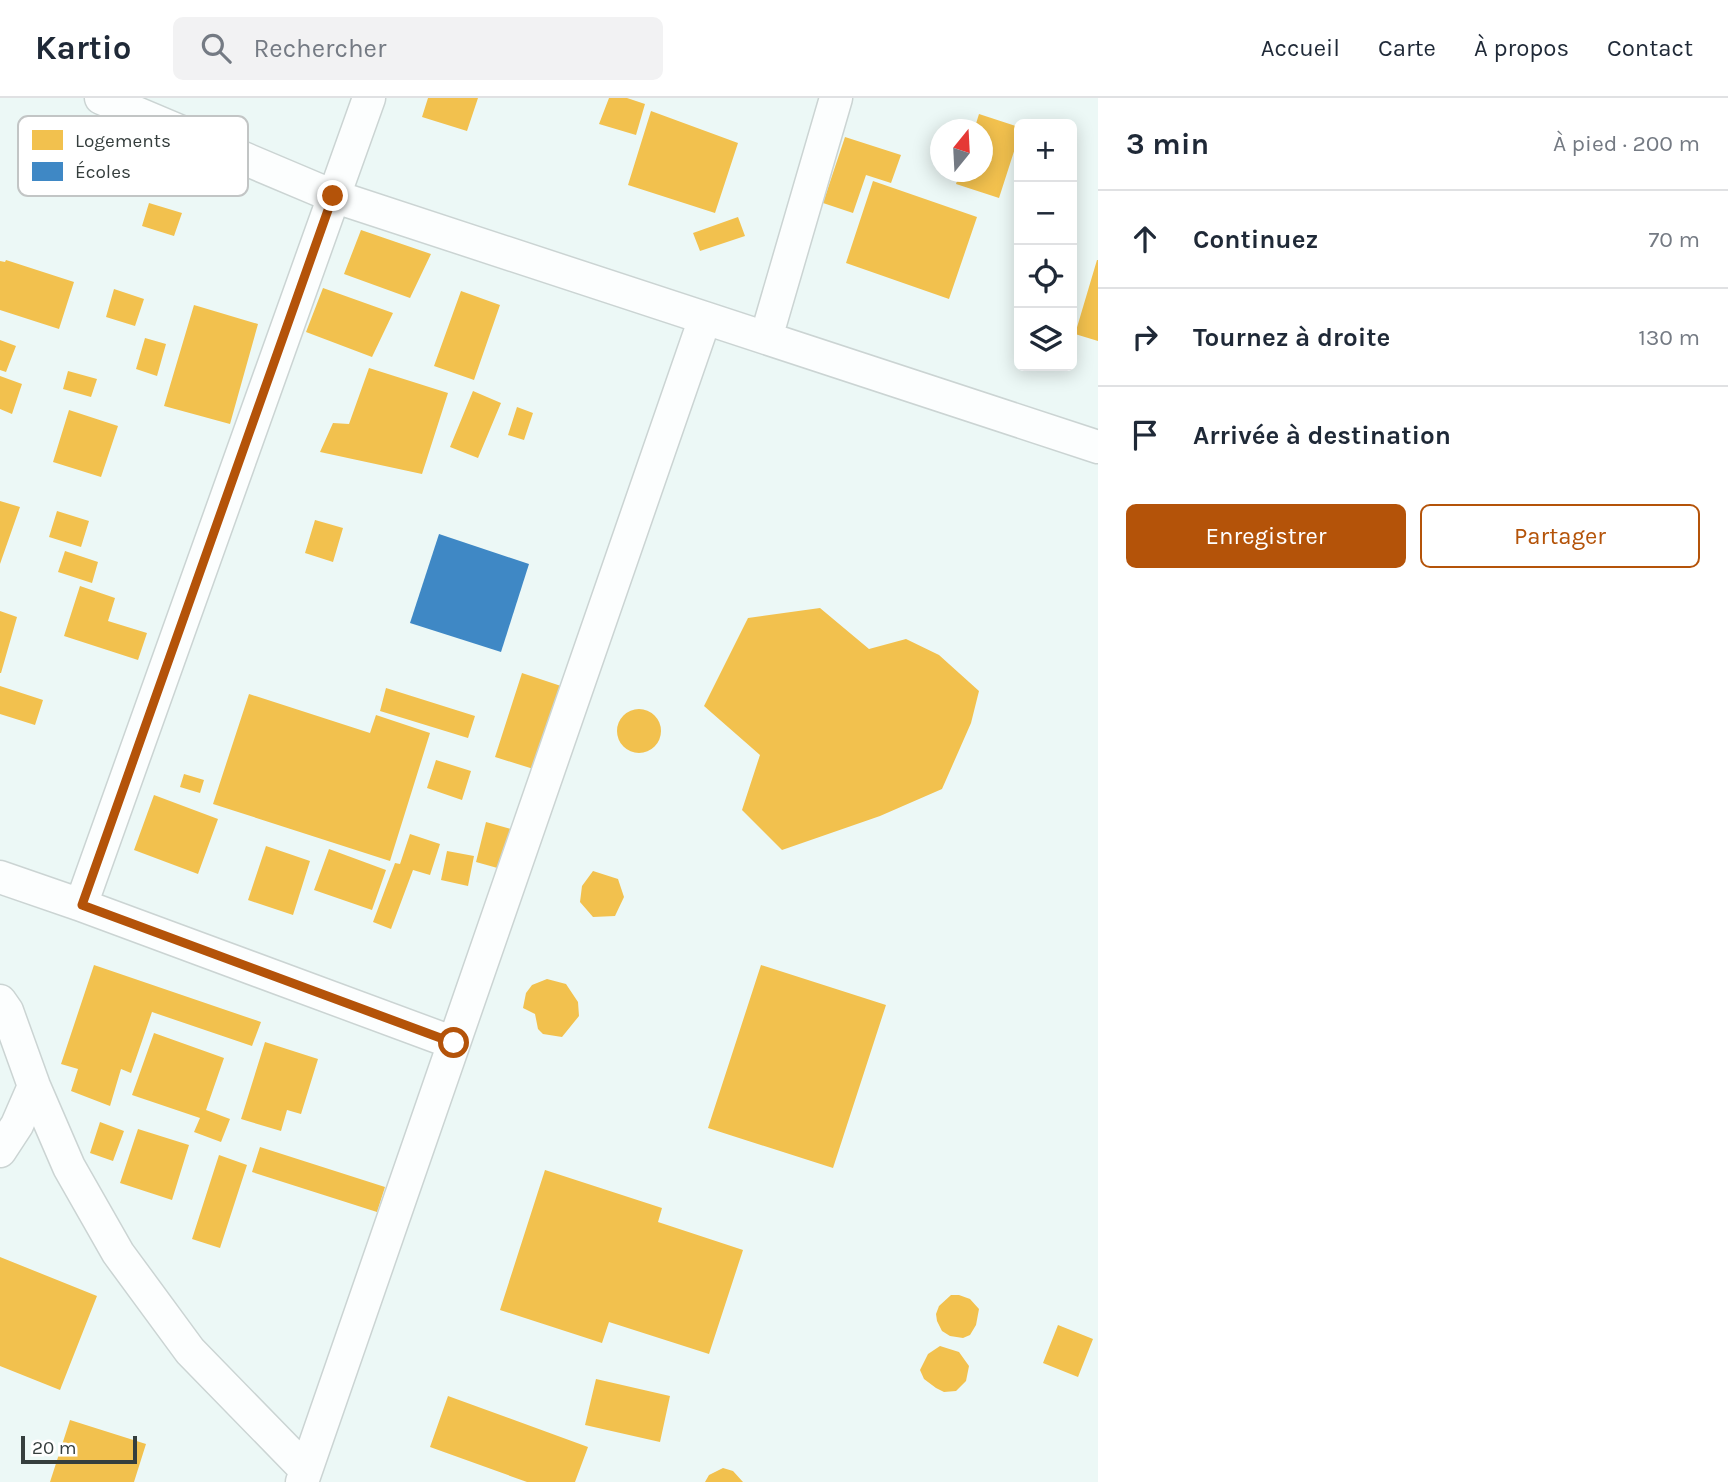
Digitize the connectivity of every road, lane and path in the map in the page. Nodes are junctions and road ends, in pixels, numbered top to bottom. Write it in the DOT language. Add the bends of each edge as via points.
graph roads {
  1 [pos="101,98"];
  2 [pos="369,98"];
  3 [pos="836,98"];
  4 [pos="144,116"];
  5 [pos="248,160"];
  6 [pos="333,196"];
  7 [pos="705,318"];
  8 [pos="766,338"];
  9 [pos="1098,447"];
  10 [pos="0,877"];
  11 [pos="82,905"];
  12 [pos="0,1000"];
  13 [pos="454,1043"];
  14 [pos="34,1086"];
  15 [pos="0,1151"];
  16 [pos="304,1476"];
  1 -- 4 [label="street"];
  2 -- 6 [label="street"];
  3 -- 8 [label="street"];
  5 -- 6 [label="street"];
  6 -- 7 [label="street"];
  6 -- 11 [label="street"];
  7 -- 8 [label="street"];
  7 -- 13 [label="street"];
  8 -- 9 [label="street"];
  10 -- 11 [label="street"];
  11 -- 13 [label="street"];
  12 -- 14 [label="street"];
  13 -- 16 [label="street"];
  14 -- 15 [label="street"];
  14 -- 16 [label="street" via="69,1167 118,1253 190,1351"];
}
